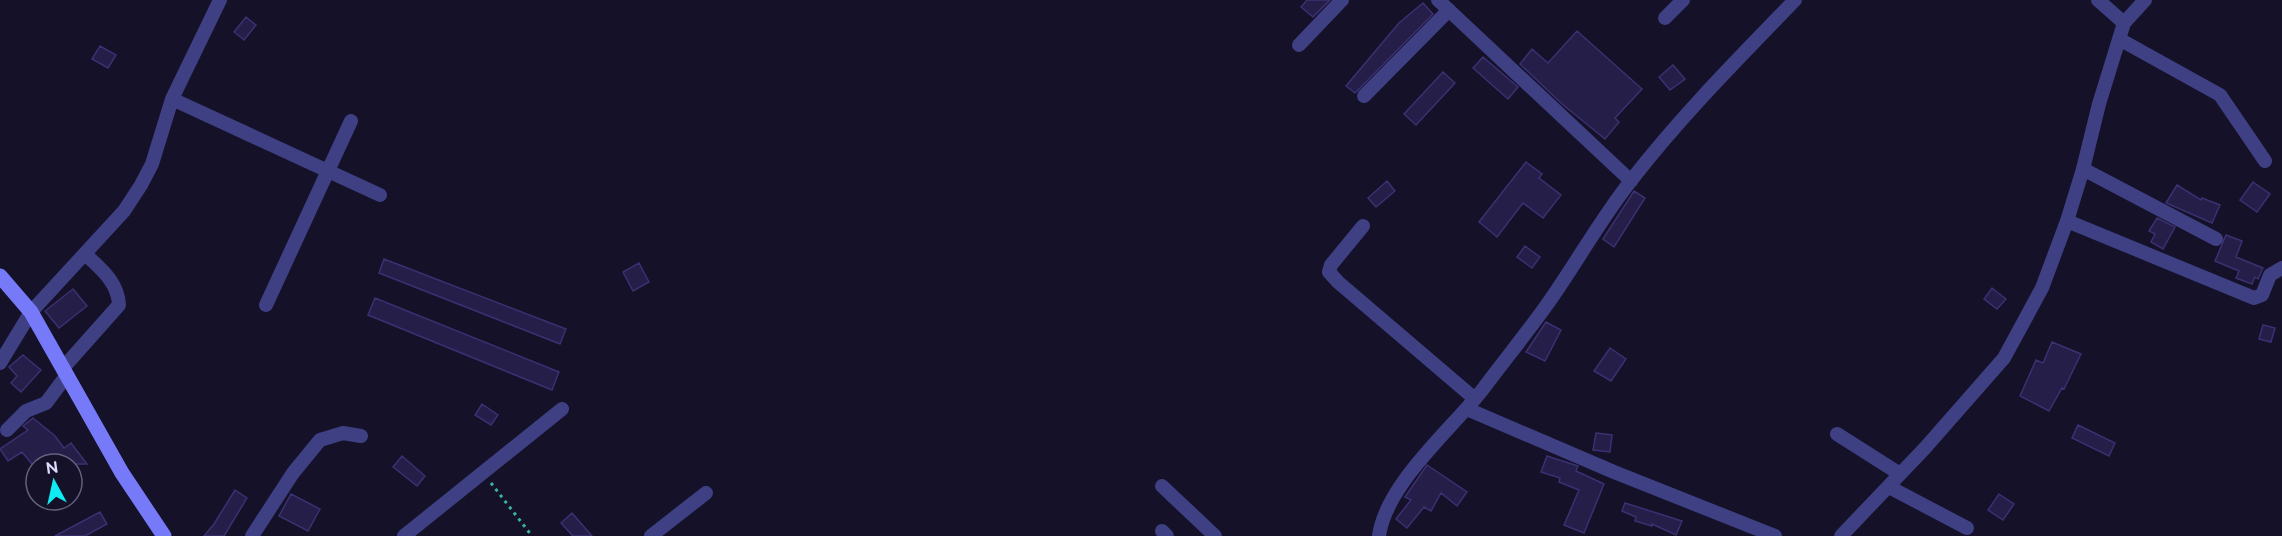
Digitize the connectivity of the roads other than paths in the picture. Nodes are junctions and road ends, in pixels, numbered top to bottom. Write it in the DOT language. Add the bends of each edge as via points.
graph roads {
  1 [pos="220,0"];
  2 [pos="1342,0"];
  3 [pos="1438,0"];
  4 [pos="1683,0"];
  5 [pos="1795,0"];
  6 [pos="2098,0"];
  7 [pos="2145,0"];
  8 [pos="1449,10"];
  9 [pos="1665,18"];
  10 [pos="2124,23"];
  11 [pos="2119,39"];
  12 [pos="1299,45"];
  13 [pos="1364,96"];
  14 [pos="172,99"];
  15 [pos="351,121"];
  16 [pos="2265,161"];
  17 [pos="2083,169"];
  18 [pos="329,171"];
  19 [pos="1631,181"];
  20 [pos="380,195"];
  21 [pos="2067,221"];
  22 [pos="1363,226"];
  23 [pos="2216,239"];
  24 [pos="86,254"];
  25 [pos="2282,268"];
  26 [pos="0,276"];
  27 [pos="266,305"];
  28 [pos="31,312"];
  29 [pos="0,363"];
  30 [pos="65,372"];
  31 [pos="1471,404"];
  32 [pos="562,409"];
  33 [pos="7,430"];
  34 [pos="1837,434"];
  35 [pos="361,436"];
  36 [pos="1900,474"];
  37 [pos="1162,486"];
  38 [pos="1889,487"];
  39 [pos="706,493"];
  40 [pos="1967,528"];
  41 [pos="164,536"];
  42 [pos="252,536"];
  43 [pos="404,536"];
  44 [pos="651,536"];
  45 [pos="1215,536"];
  46 [pos="1379,536"];
  47 [pos="1775,536"];
  48 [pos="1841,536"];
  1 -- 14 [label="street"];
  2 -- 12 [label="street"];
  3 -- 8 [label="street"];
  4 -- 9 [label="street"];
  5 -- 19 [label="street" via="1696,103"];
  6 -- 10 [label="street"];
  7 -- 10 [label="street"];
  8 -- 13 [label="street"];
  8 -- 19 [label="street"];
  10 -- 11 [label="street"];
  11 -- 16 [label="street" via="2220,95"];
  11 -- 17 [label="street"];
  14 -- 18 [label="street"];
  14 -- 24 [label="street" via="152,164 141,185"];
  15 -- 18 [label="street"];
  17 -- 21 [label="street"];
  17 -- 23 [label="street"];
  18 -- 20 [label="street"];
  18 -- 27 [label="street"];
  19 -- 31 [label="street" via="1545,307"];
  21 -- 25 [label="street" via="2254,298 2262,295 2270,275"];
  21 -- 36 [label="street" via="2042,288 2004,358"];
  22 -- 31 [label="street" via="1329,272"];
  24 -- 28 [label="street"];
  24 -- 30 [label="street" via="113,281 119,305"];
  26 -- 28 [label="street"];
  28 -- 29 [label="street"];
  28 -- 30 [label="street"];
  30 -- 33 [label="street" via="46,403 26,411"];
  30 -- 41 [label="street" via="122,473"];
  31 -- 46 [label="street" via="1389,504"];
  31 -- 47 [label="street" via="1614,472"];
  32 -- 43 [label="street"];
  34 -- 36 [label="street"];
  35 -- 42 [label="street" via="343,433 321,440"];
  36 -- 38 [label="street"];
  37 -- 45 [label="street"];
  38 -- 40 [label="street"];
  38 -- 48 [label="street"];
  39 -- 44 [label="street"];
}
